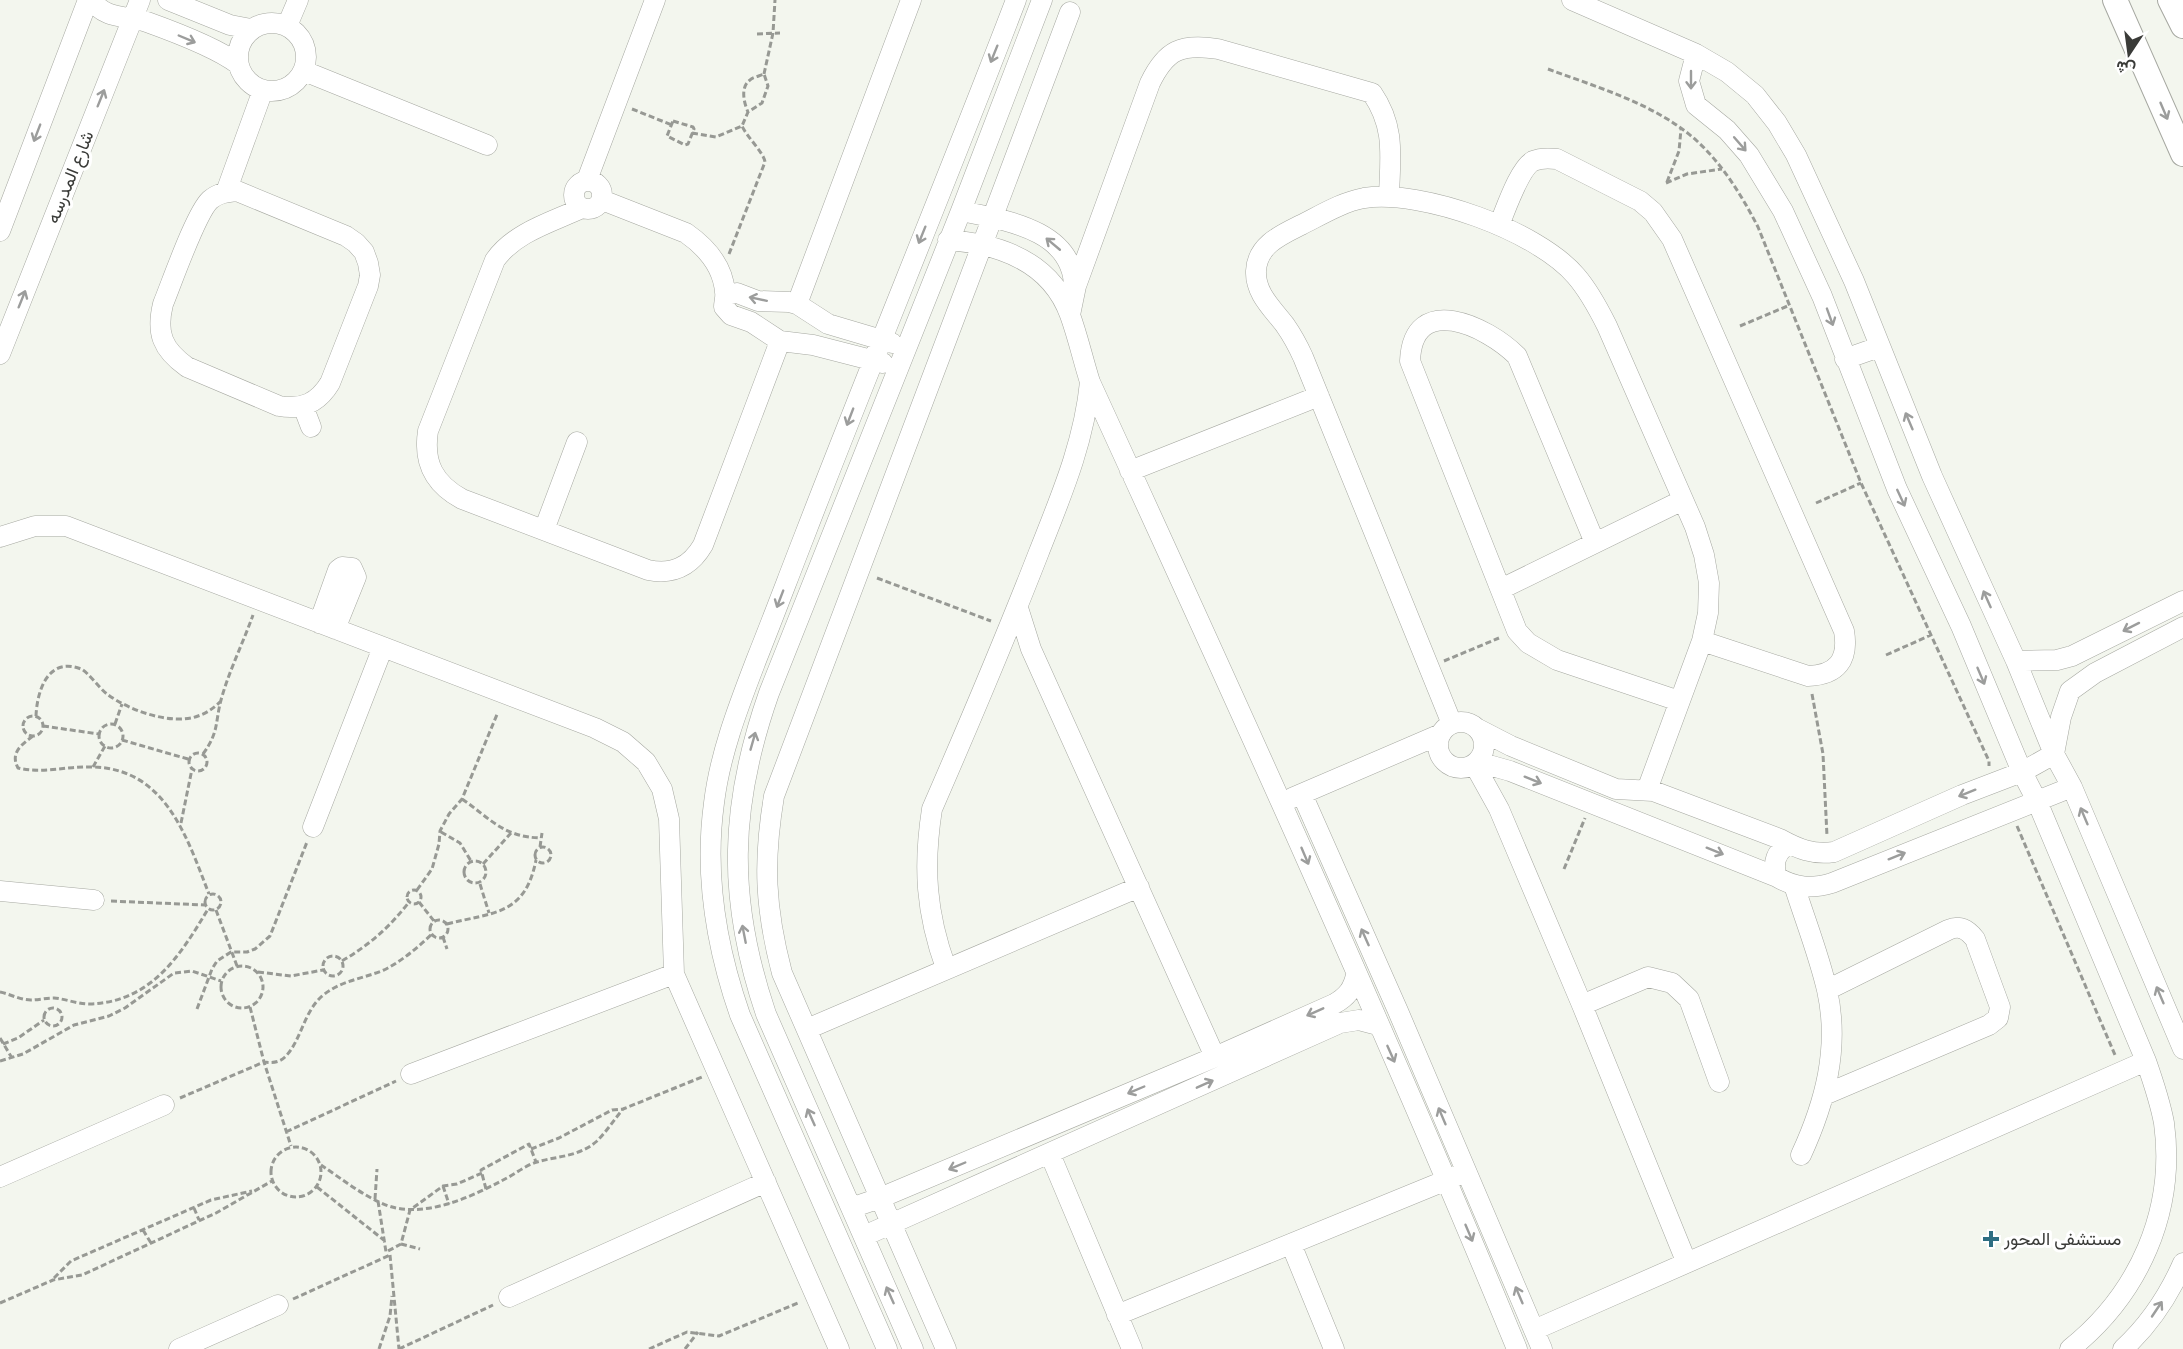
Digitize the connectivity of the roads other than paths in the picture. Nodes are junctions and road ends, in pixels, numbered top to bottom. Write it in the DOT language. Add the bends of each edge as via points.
graph roads {
  1 [pos="90,0"];
  2 [pos="168,0"];
  3 [pos="298,0"];
  4 [pos="655,0"];
  5 [pos="911,0"];
  6 [pos="1016,0"];
  7 [pos="1042,0"];
  8 [pos="1572,0"];
  9 [pos="2115,0"];
  10 [pos="2170,0"];
  11 [pos="136,9"];
  12 [pos="1070,12"];
  13 [pos="287,26"];
  14 [pos="2183,26"];
  15 [pos="251,29"];
  16 [pos="1696,54"];
  17 [pos="238,64"];
  18 [pos="304,71"];
  19 [pos="263,90"];
  20 [pos="487,146"];
  21 [pos="2183,154"];
  22 [pos="587,180"];
  23 [pos="226,192"];
  24 [pos="1389,197"];
  25 [pos="602,200"];
  26 [pos="582,208"];
  27 [pos="961,210"];
  28 [pos="992,217"];
  29 [pos="1499,225"];
  30 [pos="0,231"];
  31 [pos="948,240"];
  32 [pos="983,244"];
  33 [pos="726,295"];
  34 [pos="797,304"];
  35 [pos="1072,305"];
  36 [pos="880,339"];
  37 [pos="780,341"];
  38 [pos="907,346"];
  39 [pos="1879,347"];
  40 [pos="0,354"];
  41 [pos="1845,359"];
  42 [pos="872,360"];
  43 [pos="898,368"];
  44 [pos="1090,382"];
  45 [pos="1319,396"];
  46 [pos="303,406"];
  47 [pos="311,427"];
  48 [pos="577,442"];
  49 [pos="1130,471"];
  50 [pos="1683,500"];
  51 [pos="544,530"];
  52 [pos="0,537"];
  53 [pos="1596,543"];
  54 [pos="1501,589"];
  55 [pos="2183,601"];
  56 [pos="1018,608"];
  57 [pos="2183,627"];
  58 [pos="1702,641"];
  59 [pos="383,647"];
  60 [pos="2016,661"];
  61 [pos="1680,701"];
  62 [pos="1446,729"];
  63 [pos="1478,729"];
  64 [pos="2054,754"];
  65 [pos="1476,763"];
  66 [pos="2022,772"];
  67 [pos="2072,787"];
  68 [pos="1616,789"];
  69 [pos="1656,793"];
  70 [pos="1302,794"];
  71 [pos="2037,801"];
  72 [pos="1282,802"];
  73 [pos="1938,805"];
  74 [pos="1613,811"];
  75 [pos="1652,826"];
  76 [pos="313,827"];
  77 [pos="1951,834"];
  78 [pos="1789,844"];
  79 [pos="1823,853"];
  80 [pos="1785,881"];
  81 [pos="1139,887"];
  82 [pos="1817,887"];
  83 [pos="0,891"];
  84 [pos="94,900"];
  85 [pos="946,968"];
  86 [pos="674,974"];
  87 [pos="1356,975"];
  88 [pos="1827,990"];
  89 [pos="1582,1005"];
  90 [pos="1398,1011"];
  91 [pos="1377,1023"];
  92 [pos="807,1029"];
  93 [pos="2183,1049"];
  94 [pos="1215,1057"];
  95 [pos="2146,1061"];
  96 [pos="411,1074"];
  97 [pos="1719,1082"];
  98 [pos="1824,1095"];
  99 [pos="165,1105"];
  100 [pos="1458,1152"];
  101 [pos="1050,1154"];
  102 [pos="1801,1155"];
  103 [pos="1438,1160"];
  104 [pos="1466,1172"];
  105 [pos="0,1177"];
  106 [pos="1447,1180"];
  107 [pos="766,1182"];
  108 [pos="880,1198"];
  109 [pos="851,1208"];
  110 [pos="891,1225"];
  111 [pos="864,1236"];
  112 [pos="1291,1244"];
  113 [pos="1686,1261"];
  114 [pos="2183,1263"];
  115 [pos="509,1297"];
  116 [pos="279,1305"];
  117 [pos="1117,1315"];
  118 [pos="1534,1330"];
  119 [pos="178,1349"];
  120 [pos="840,1349"];
  121 [pos="887,1349"];
  122 [pos="913,1349"];
  123 [pos="946,1349"];
  124 [pos="1132,1349"];
  125 [pos="1334,1349"];
  126 [pos="1517,1349"];
  127 [pos="1542,1349"];
  128 [pos="2070,1349"];
  129 [pos="2123,1349"];
  1 -- 11 [label="street" via="104,13"];
  1 -- 30 [label="street, one-way"];
  2 -- 15 [label="street" via="230,26"];
  3 -- 13 [label="street"];
  4 -- 22 [label="street"];
  5 -- 34 [label="street"];
  6 -- 36 [label="street, one-way"];
  7 -- 27 [label="street"];
  8 -- 16 [label="street"];
  9 -- 21 [label="street, one-way"];
  10 -- 14 [label="street"];
  11 -- 17 [label="street, one-way" via="147,22"];
  40 -- 11 [label="street, شارع المدرسه, one-way"];
  12 -- 28 [label="street"];
  13 -- 15 [label="street" via="273,22"];
  13 -- 18 [label="street" via="303,40 307,61"];
  15 -- 17 [label="street" via="240,45"];
  16 -- 39 [label="street" via="1741,83 1778,123 1854,281"];
  16 -- 41 [label="street, one-way" via="1689,81 1696,105 1727,130 1766,182 1822,296"];
  17 -- 19 [label="street" via="247,81"];
  18 -- 19 [label="street" via="283,90"];
  18 -- 20 [label="street"];
  19 -- 23 [label="street"];
  22 -- 25 [label="street" via="600,186"];
  22 -- 26 [label="street" via="574,192"];
  23 -- 46 [label="street" via="247,194 346,236 364,252 368,263 368,286 330,383 319,397"];
  23 -- 46 [label="street" via="216,195 202,210 163,304 160,333 175,358 187,367 279,406"];
  24 -- 29 [label="street" via="1426,201"];
  24 -- 35 [label="street" via="1388,126 1372,93 1218,49 1197,46 1177,51 1160,63 1150,83"];
  24 -- 45 [label="street" via="1364,198 1341,205 1273,239 1256,268 1257,285 1296,341"];
  25 -- 26 [label="street" via="594,208"];
  25 -- 33 [label="street" via="686,233 705,248 719,269"];
  26 -- 51 [label="street" via="520,236 495,260 428,431 426,445 432,472 450,493"];
  27 -- 28 [label="street"];
  27 -- 31 [label="street"];
  28 -- 32 [label="street"];
  35 -- 28 [label="street, one-way" via="1071,268 1056,244 1026,226"];
  29 -- 50 [label="street" via="1552,254 1575,274 1594,300"];
  29 -- 58 [label="street" via="1526,167 1545,158 1568,163 1640,201 1672,239 1847,645 1834,669 1808,676"];
  31 -- 32 [label="street"];
  31 -- 38 [label="street"];
  32 -- 35 [label="street" via="1015,255 1041,271"];
  32 -- 92 [label="street" via="774,796 768,831 767,903 782,973"];
  34 -- 33 [label="street, one-way" via="758,301 736,293"];
  33 -- 37 [label="street" via="727,312"];
  34 -- 36 [label="street" via="828,324"];
  35 -- 44 [label="street"];
  36 -- 38 [label="street"];
  36 -- 42 [label="street"];
  37 -- 42 [label="street"];
  37 -- 51 [label="street" via="703,545 687,565 675,571 648,570"];
  38 -- 43 [label="street"];
  39 -- 41 [label="street"];
  60 -- 39 [label="street, one-way" via="1932,476"];
  41 -- 66 [label="street, one-way" via="1897,489"];
  42 -- 43 [label="street"];
  42 -- 121 [label="street, one-way" via="730,731 714,802 710,874 719,946 740,1015"];
  109 -- 43 [label="street, one-way" via="756,983 740,908 738,820 749,756 769,693"];
  44 -- 49 [label="street"];
  44 -- 56 [label="street" via="1076,455"];
  45 -- 49 [label="street"];
  45 -- 62 [label="street" via="1429,667"];
  46 -- 47 [label="street"];
  48 -- 51 [label="street"];
  49 -- 72 [label="street"];
  50 -- 53 [label="street"];
  50 -- 58 [label="street" via="1704,555 1708,583 1708,613"];
  52 -- 59 [label="street" via="35,526 66,526"];
  53 -- 54 [label="street"];
  53 -- 54 [label="street" via="1517,356 1492,335 1463,322 1437,320 1416,335 1410,361"];
  54 -- 61 [label="street" via="1517,631 1528,643 1557,660"];
  55 -- 60 [label="street, one-way" via="2072,656"];
  56 -- 81 [label="street" via="1031,649"];
  56 -- 85 [label="street" via="933,809 927,890"];
  57 -- 64 [label="street" via="2095,673 2070,692"];
  58 -- 61 [label="street"];
  59 -- 76 [label="street"];
  59 -- 86 [label="street" via="596,728 623,742 646,762 662,789 669,819"];
  60 -- 64 [label="street"];
  61 -- 69 [label="street"];
  62 -- 63 [label="street" via="1466,722"];
  62 -- 65 [label="street" via="1438,748 1445,761 1458,768"];
  62 -- 70 [label="street"];
  63 -- 65 [label="street" via="1484,744 1482,757"];
  63 -- 68 [label="street"];
  64 -- 66 [label="street"];
  64 -- 67 [label="street"];
  65 -- 74 [label="street, one-way" via="1510,771"];
  65 -- 89 [label="street"];
  66 -- 71 [label="street"];
  66 -- 73 [label="street, one-way"];
  67 -- 71 [label="street"];
  93 -- 67 [label="street, one-way"];
  68 -- 69 [label="street"];
  68 -- 74 [label="street" via="1620,804"];
  69 -- 75 [label="street"];
  69 -- 78 [label="street"];
  70 -- 72 [label="street"];
  90 -- 70 [label="street, one-way"];
  71 -- 77 [label="street"];
  71 -- 95 [label="street"];
  72 -- 87 [label="street, one-way"];
  73 -- 77 [label="street"];
  73 -- 79 [label="street" via="1834,852"];
  74 -- 75 [label="street"];
  75 -- 80 [label="street, one-way"];
  82 -- 77 [label="street, one-way"];
  78 -- 79 [label="street"];
  78 -- 80 [label="street" via="1779,852 1774,864"];
  79 -- 82 [label="street" via="1824,871"];
  80 -- 82 [label="street"];
  80 -- 88 [label="street"];
  81 -- 85 [label="street"];
  81 -- 94 [label="street"];
  83 -- 84 [label="street"];
  85 -- 92 [label="street"];
  86 -- 96 [label="street"];
  86 -- 107 [label="street"];
  87 -- 91 [label="street"];
  87 -- 94 [label="street, one-way" via="1354,985 1342,999"];
  88 -- 98 [label="street" via="1832,1032"];
  88 -- 98 [label="street" via="1956,927 1970,932 1975,939 2000,1007 1998,1018 1989,1025"];
  89 -- 97 [label="street" via="1648,977 1672,983 1689,999"];
  89 -- 113 [label="street"];
  90 -- 91 [label="street" via="1384,1010"];
  100 -- 90 [label="street, one-way"];
  101 -- 91 [label="street, one-way" via="1340,1023"];
  91 -- 103 [label="street, one-way"];
  92 -- 108 [label="street"];
  94 -- 108 [label="street, one-way"];
  95 -- 113 [label="street"];
  95 -- 128 [label="street" via="2158,1094 2166,1150 2161,1207 2143,1261 2129,1286 2093,1330"];
  98 -- 102 [label="street"];
  99 -- 105 [label="street"];
  100 -- 103 [label="street"];
  100 -- 104 [label="street"];
  101 -- 110 [label="street"];
  101 -- 117 [label="street"];
  103 -- 106 [label="street"];
  104 -- 106 [label="street"];
  118 -- 104 [label="street, one-way"];
  106 -- 112 [label="street"];
  106 -- 126 [label="street, one-way"];
  107 -- 115 [label="street"];
  107 -- 120 [label="street"];
  108 -- 109 [label="street"];
  108 -- 110 [label="street"];
  109 -- 111 [label="street"];
  110 -- 111 [label="street"];
  110 -- 123 [label="street"];
  122 -- 111 [label="street, one-way"];
  112 -- 117 [label="street"];
  112 -- 125 [label="street"];
  113 -- 118 [label="street"];
  129 -- 114 [label="street, one-way" via="2151,1319"];
  116 -- 119 [label="street"];
  117 -- 124 [label="street"];
  118 -- 127 [label="street"];
}
